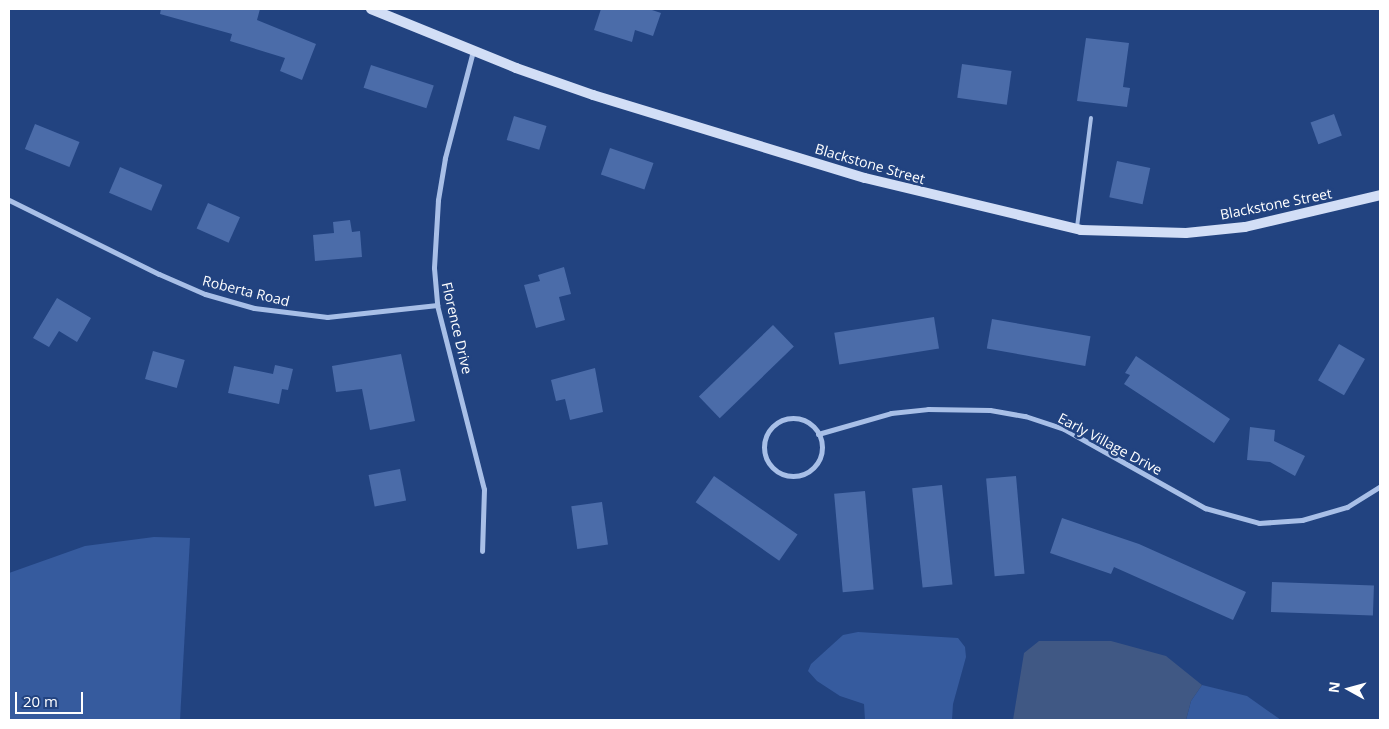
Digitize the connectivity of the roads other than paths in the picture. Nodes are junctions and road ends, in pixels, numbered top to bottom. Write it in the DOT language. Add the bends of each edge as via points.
graph roads {
  1 [pos="371,9"];
  2 [pos="473,51"];
  3 [pos="1091,118"];
  4 [pos="1380,195"];
  5 [pos="9,200"];
  6 [pos="1076,230"];
  7 [pos="437,305"];
  8 [pos="818,434"];
  9 [pos="1380,486"];
  10 [pos="482,551"];
  1 -- 2 [label="main road, Blackstone Street"];
  2 -- 6 [label="main road, Blackstone Street" via="593,95 865,178"];
  2 -- 7 [label="street, Florence Drive" via="454,117 438,200 434,245"];
  3 -- 6 [label="lane"];
  4 -- 6 [label="main road, Blackstone Street" via="1245,227 1130,234"];
  5 -- 7 [label="street, Roberta Road" via="159,274 205,294 254,308 327,317"];
  7 -- 10 [label="street, Florence Drive" via="484,489"];
  8 -- 8 [label="street" via="806,421 782,420 766,437 768,460 780,472 792,476 803,474 820,457"];
  8 -- 9 [label="street, Early Village Drive" via="864,419 928,409 990,410 1025,416 1064,429 1205,508 1260,523 1302,520 1347,507"];
}
